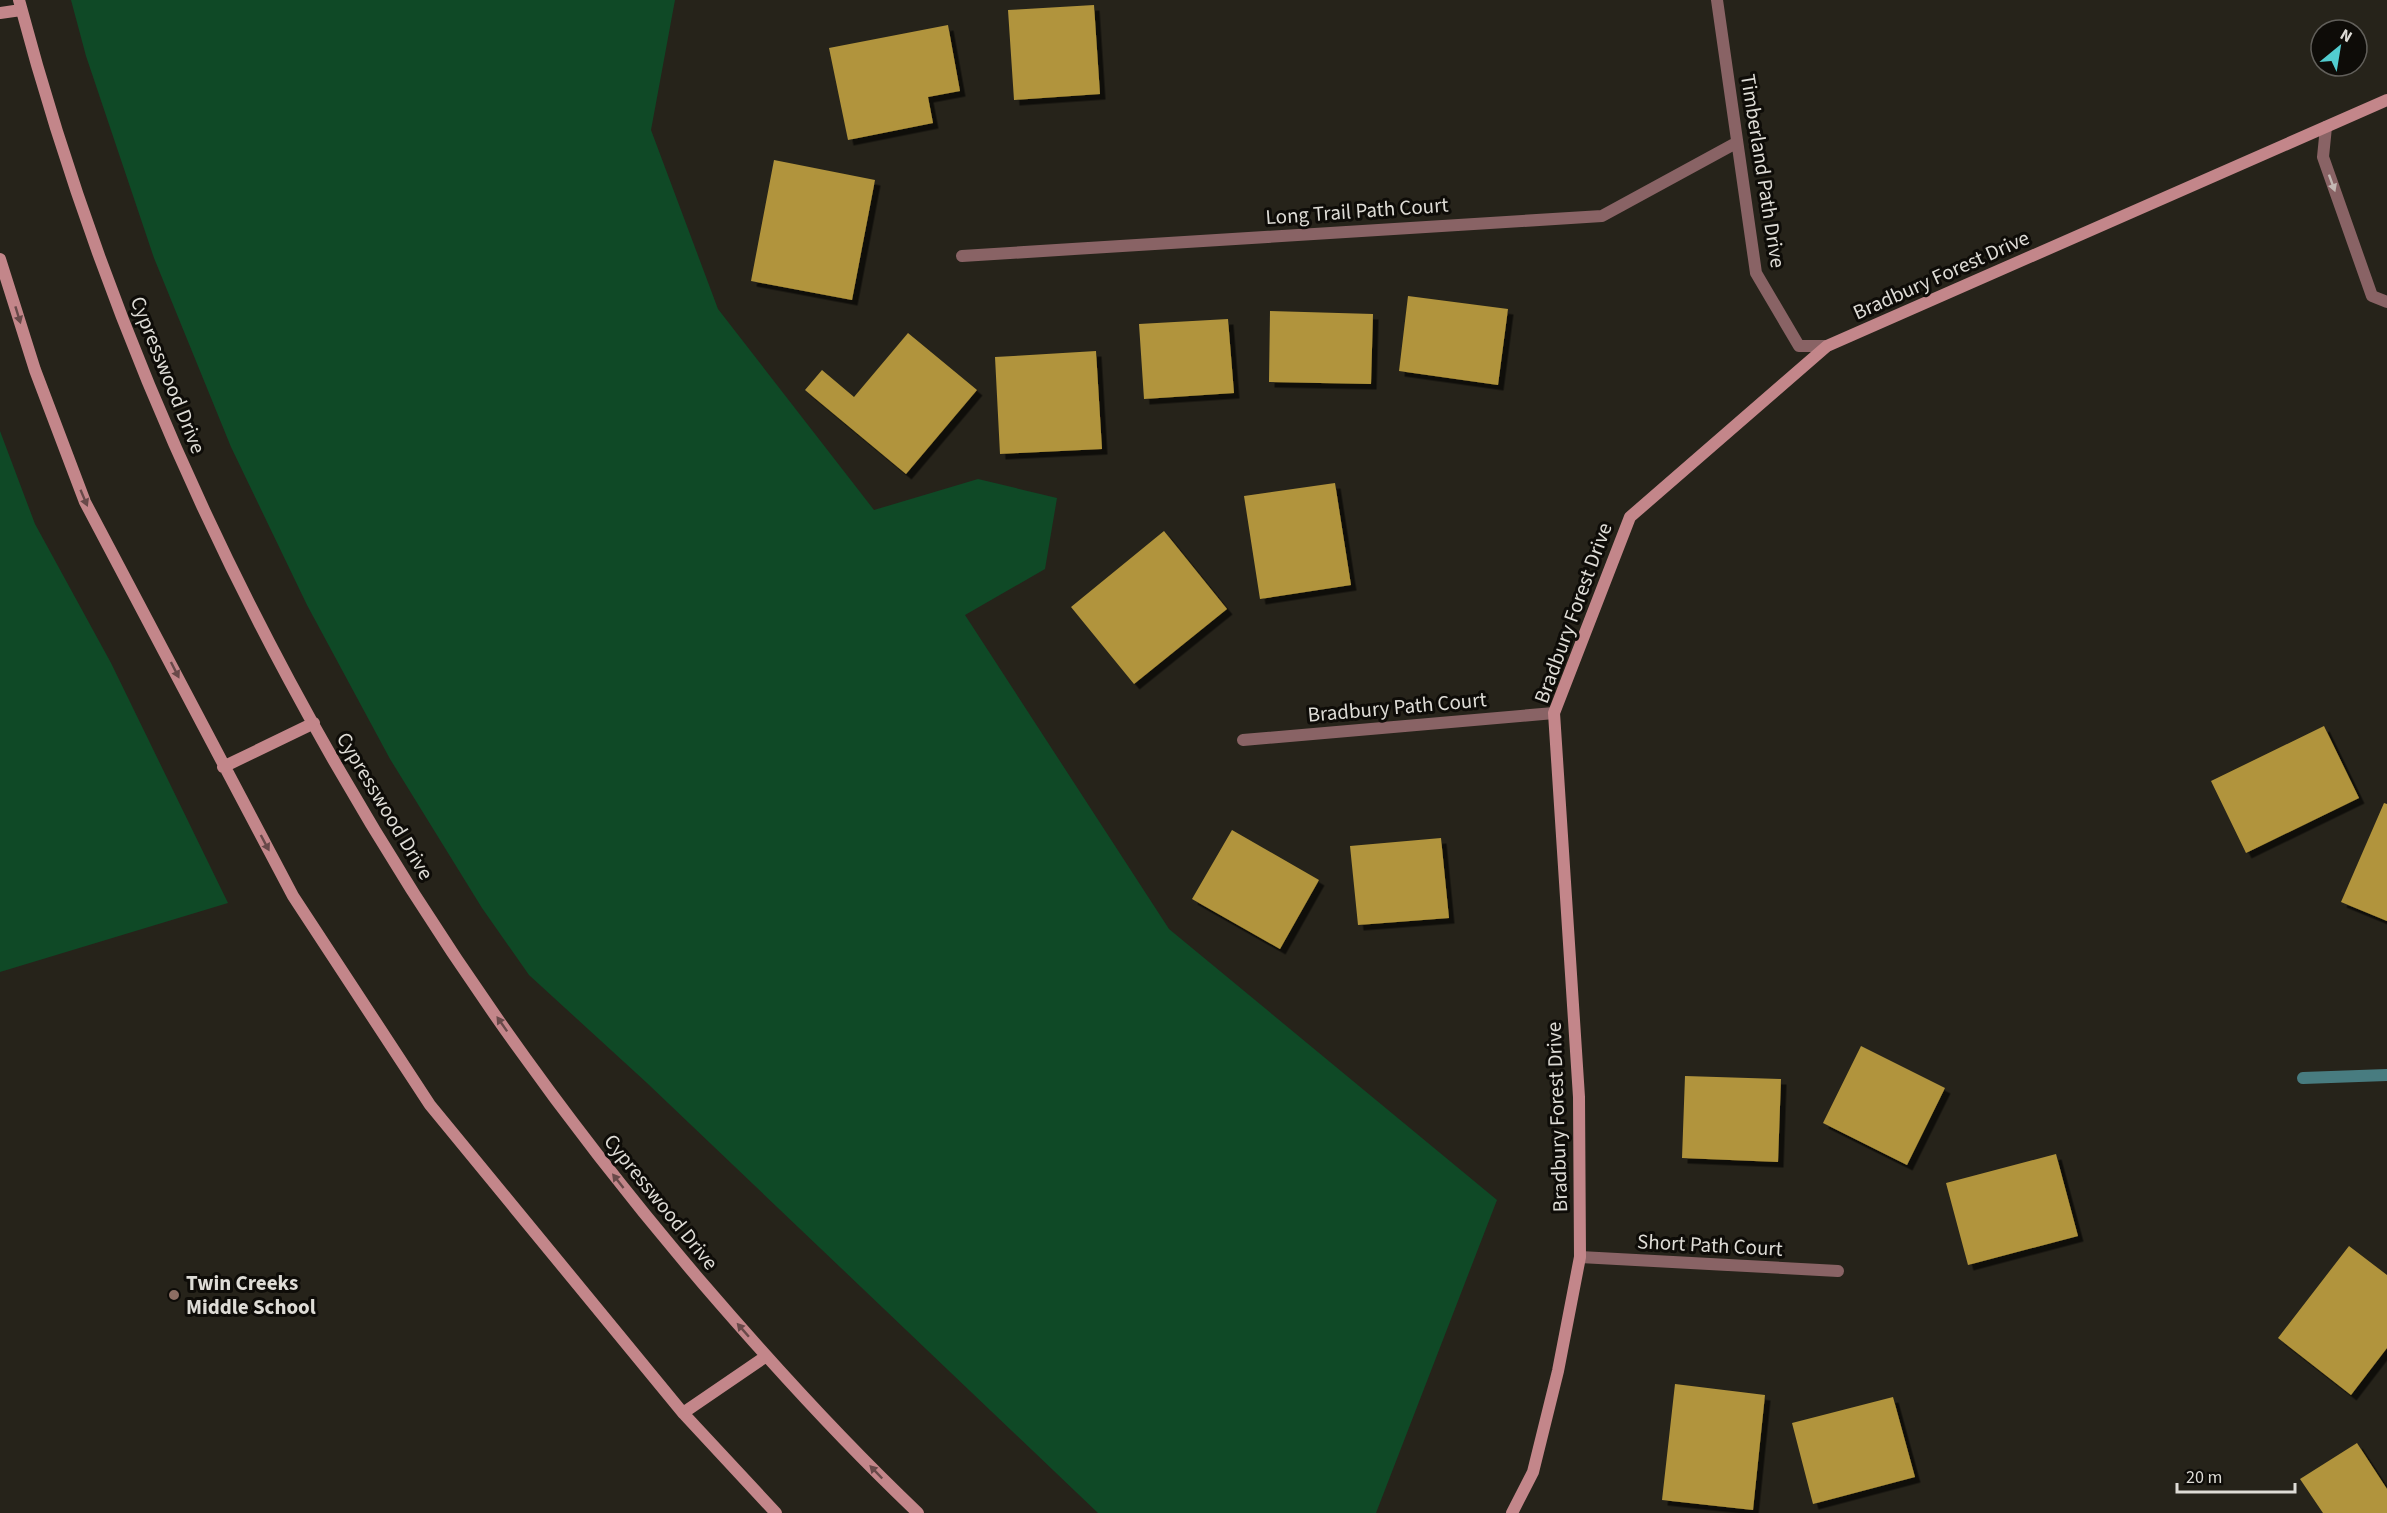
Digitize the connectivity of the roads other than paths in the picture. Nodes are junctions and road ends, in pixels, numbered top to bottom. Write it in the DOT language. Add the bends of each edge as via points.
graph roads {
  1 [pos="1718,0"];
  2 [pos="20,5"];
  3 [pos="0,12"];
  4 [pos="2387,100"];
  5 [pos="2326,127"];
  6 [pos="1736,143"];
  7 [pos="962,256"];
  8 [pos="0,259"];
  9 [pos="2387,302"];
  10 [pos="1827,346"];
  11 [pos="1554,713"];
  12 [pos="314,723"];
  13 [pos="1243,740"];
  14 [pos="223,767"];
  15 [pos="1580,1257"];
  16 [pos="1838,1271"];
  17 [pos="765,1357"];
  18 [pos="683,1413"];
  19 [pos="776,1513"];
  20 [pos="918,1513"];
  21 [pos="1512,1513"];
  1 -- 6 [label="street, Timberland Path Drive"];
  2 -- 3 [label="main road"];
  2 -- 12 [label="main road, Cypresswood Drive" via="106,276 176,446 262,628"];
  4 -- 5 [label="main road, Bradbury Forest Drive"];
  5 -- 9 [label="street, one-way" via="2323,157 2372,296"];
  5 -- 10 [label="main road, Bradbury Forest Drive"];
  6 -- 7 [label="street, Long Trail Path Court" via="1602,216"];
  6 -- 10 [label="street, Timberland Path Drive" via="1756,273 1799,346"];
  8 -- 14 [label="main road, one-way" via="35,370 85,502"];
  10 -- 11 [label="main road, Bradbury Forest Drive" via="1630,517"];
  11 -- 13 [label="street, Bradbury Path Court"];
  11 -- 15 [label="main road, Bradbury Forest Drive" via="1579,1097"];
  12 -- 14 [label="main road"];
  17 -- 12 [label="main road, Cypresswood Drive, one-way" via="649,1221 558,1105 440,935"];
  14 -- 18 [label="main road, one-way" via="293,896 430,1106"];
  15 -- 16 [label="street, Short Path Court"];
  15 -- 21 [label="main road, Bradbury Forest Drive" via="1533,1473"];
  17 -- 18 [label="main road"];
  20 -- 17 [label="main road, Cypresswood Drive, one-way"];
  18 -- 19 [label="main road"];
}
